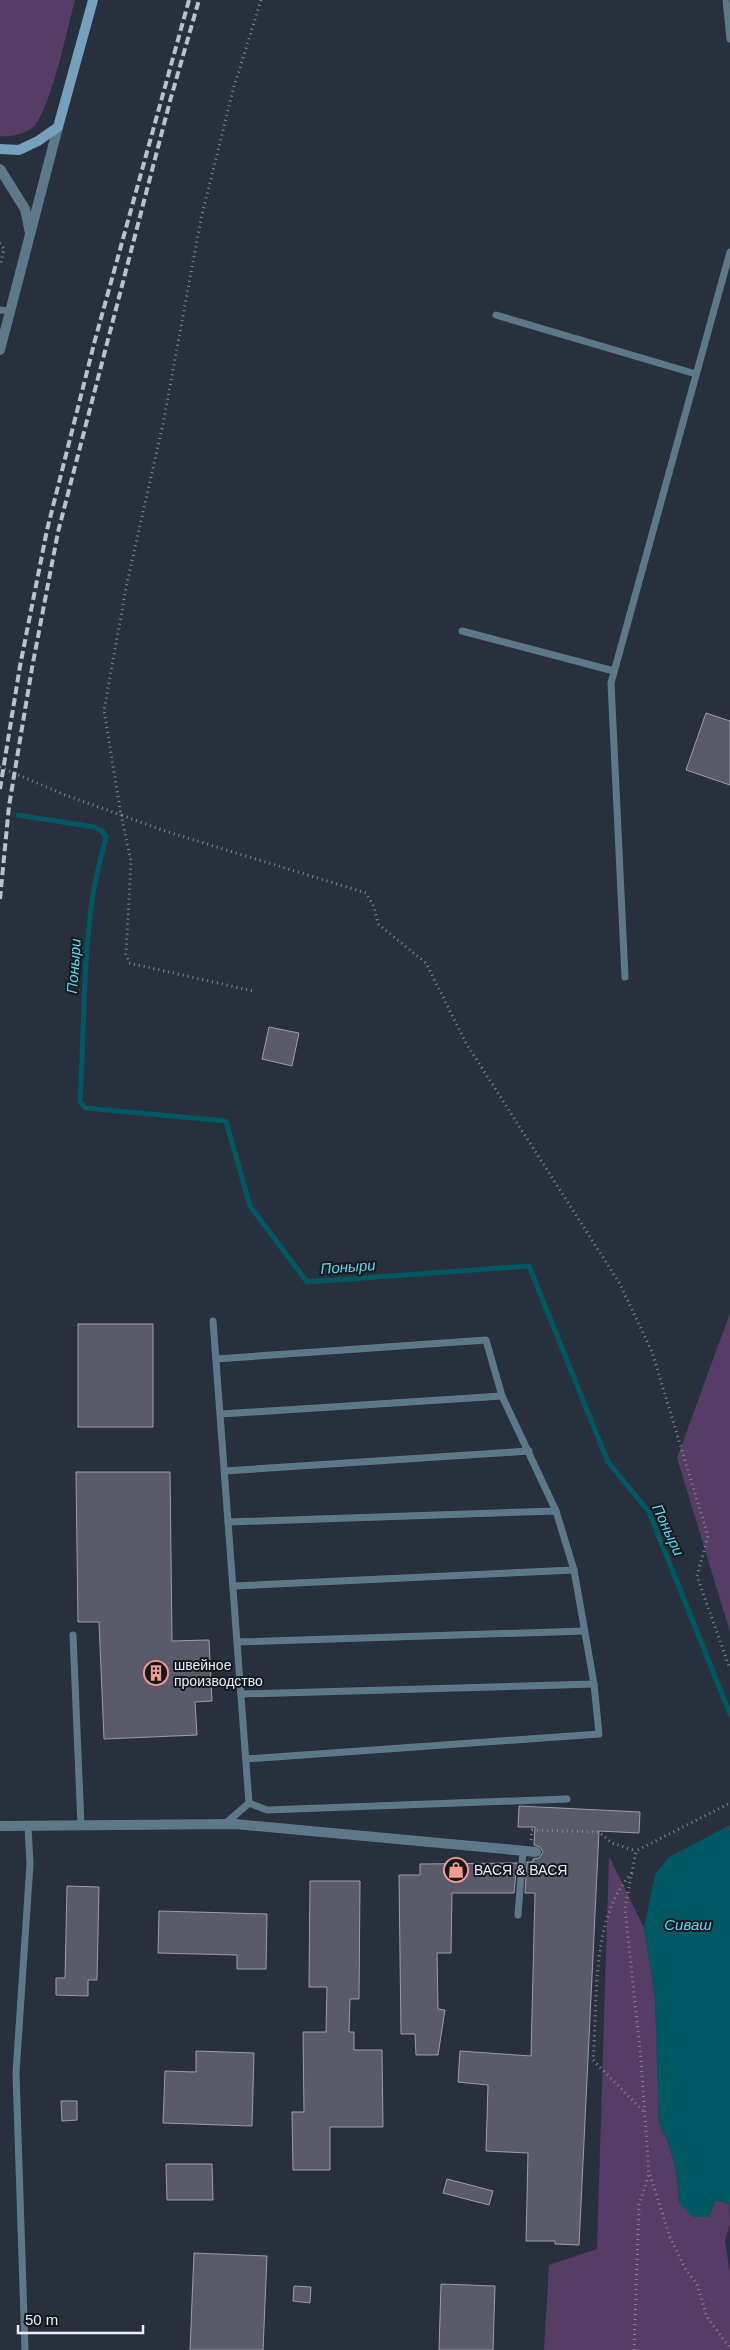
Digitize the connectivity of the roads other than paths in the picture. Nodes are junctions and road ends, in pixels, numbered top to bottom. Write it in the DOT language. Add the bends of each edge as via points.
graph roads {
  1 [pos="93,0"];
  2 [pos="726,0"];
  3 [pos="730,39"];
  4 [pos="58,127"];
  5 [pos="0,148"];
  6 [pos="0,169"];
  7 [pos="31,236"];
  8 [pos="730,252"];
  9 [pos="5,311"];
  10 [pos="496,316"];
  11 [pos="0,350"];
  12 [pos="696,374"];
  13 [pos="462,631"];
  14 [pos="614,671"];
  15 [pos="625,977"];
  16 [pos="213,1320"];
  17 [pos="216,1359"];
  18 [pos="502,1396"];
  19 [pos="220,1414"];
  20 [pos="529,1451"];
  21 [pos="225,1471"];
  22 [pos="556,1511"];
  23 [pos="228,1522"];
  24 [pos="574,1570"];
  25 [pos="233,1586"];
  26 [pos="584,1630"];
  27 [pos="73,1635"];
  28 [pos="237,1642"];
  29 [pos="594,1684"];
  30 [pos="241,1694"];
  31 [pos="246,1759"];
  32 [pos="567,1799"];
  33 [pos="249,1802"];
  34 [pos="224,1825"];
  35 [pos="0,1826"];
  36 [pos="28,1826"];
  37 [pos="81,1826"];
  38 [pos="530,1851"];
  39 [pos="518,1915"];
  40 [pos="25,2350"];
  1 -- 4 [label="main road"];
  2 -- 3 [label="lane"];
  4 -- 5 [label="main road" via="19,150"];
  4 -- 7 [label="street"];
  6 -- 7 [label="street" via="24,209"];
  7 -- 9 [label="street"];
  8 -- 12 [label="lane"];
  9 -- 11 [label="street"];
  10 -- 12 [label="lane"];
  12 -- 14 [label="lane"];
  13 -- 14 [label="lane"];
  14 -- 15 [label="lane" via="611,683"];
  16 -- 17 [label="lane"];
  17 -- 18 [label="lane" via="486,1340"];
  17 -- 19 [label="lane"];
  18 -- 19 [label="lane"];
  18 -- 20 [label="lane"];
  19 -- 21 [label="lane"];
  20 -- 21 [label="lane"];
  20 -- 22 [label="lane"];
  21 -- 23 [label="lane"];
  22 -- 23 [label="lane"];
  22 -- 24 [label="lane"];
  23 -- 25 [label="lane"];
  24 -- 25 [label="lane"];
  24 -- 26 [label="lane"];
  25 -- 28 [label="lane"];
  26 -- 28 [label="lane"];
  26 -- 29 [label="lane"];
  27 -- 37 [label="lane"];
  28 -- 30 [label="lane"];
  29 -- 30 [label="lane"];
  29 -- 31 [label="lane" via="599,1734"];
  30 -- 31 [label="lane"];
  31 -- 33 [label="lane"];
  32 -- 33 [label="lane" via="266,1810"];
  33 -- 34 [label="lane"];
  34 -- 37 [label="street"];
  34 -- 38 [label="street"];
  35 -- 36 [label="street"];
  36 -- 37 [label="street"];
  36 -- 40 [label="lane" via="30,1864 16,2073"];
  38 -- 39 [label="lane"];
}
